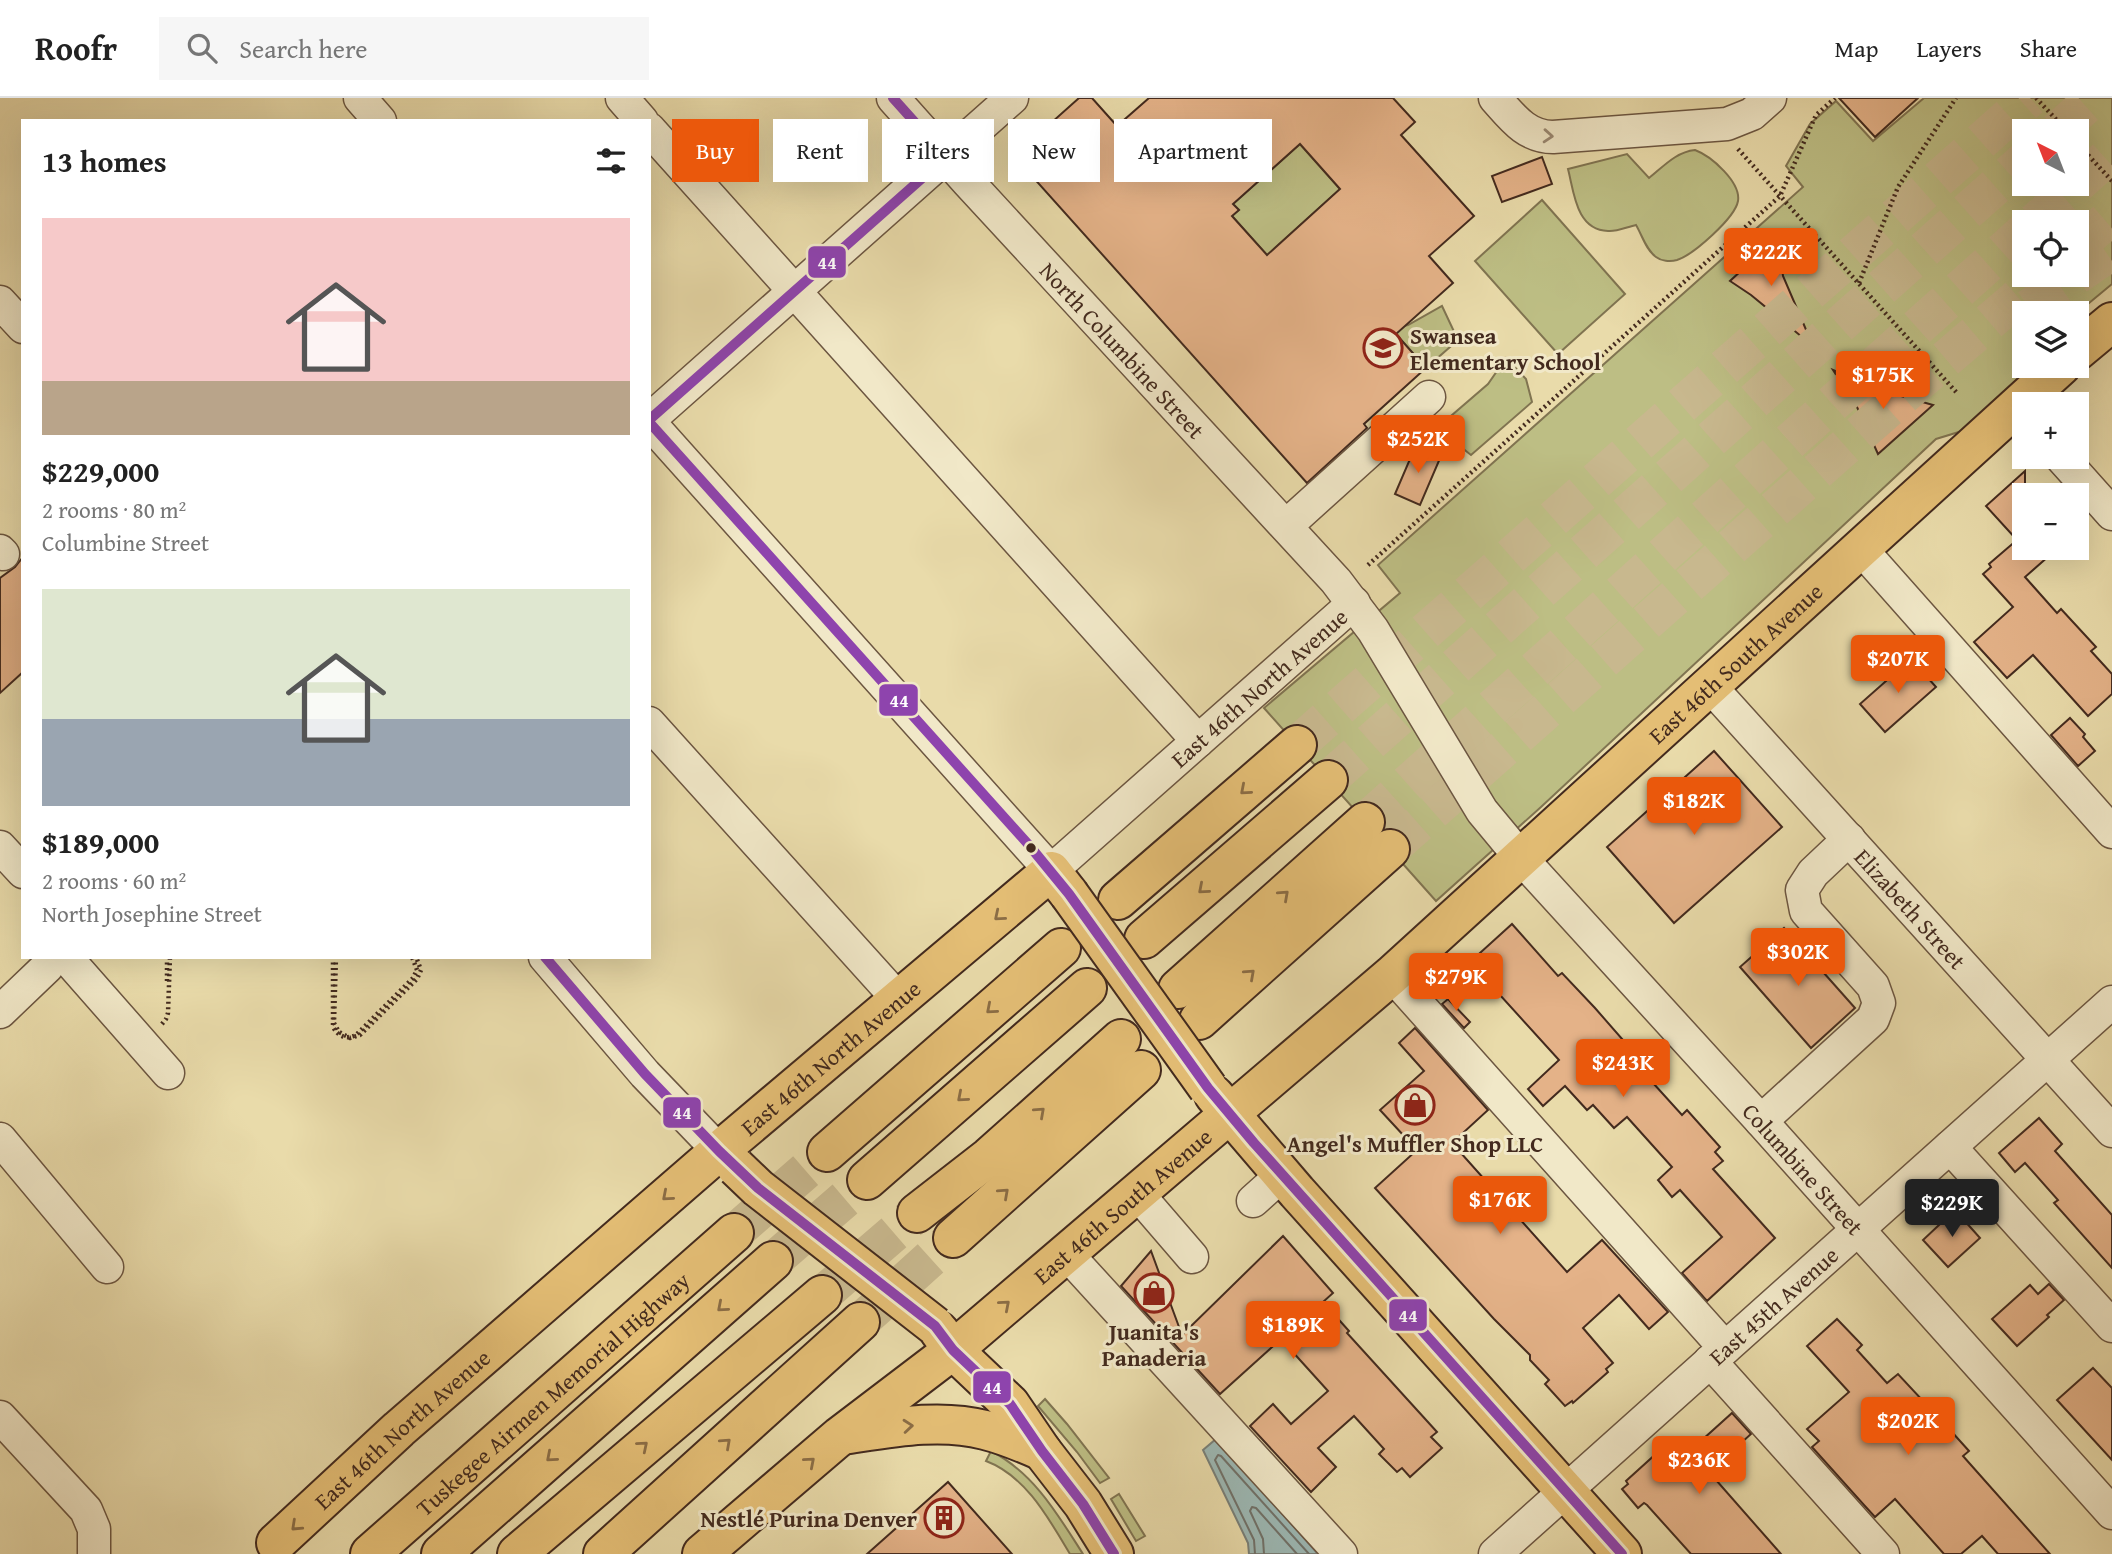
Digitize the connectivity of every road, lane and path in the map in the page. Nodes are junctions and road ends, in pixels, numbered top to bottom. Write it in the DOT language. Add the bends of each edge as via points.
graph roads {
  1 [pos="360,98"];
  2 [pos="622,98"];
  3 [pos="892,98"];
  4 [pos="1012,98"];
  5 [pos="1495,98"];
  6 [pos="1835,98"];
  7 [pos="1956,98"];
  8 [pos="2036,98"];
  9 [pos="1753,103"];
  10 [pos="378,119"];
  11 [pos="640,119"];
  12 [pos="911,119"];
  13 [pos="989,119"];
  14 [pos="2056,119"];
  15 [pos="651,131"];
  16 [pos="1735,145"];
  17 [pos="2090,157"];
  18 [pos="2112,181"];
  19 [pos="918,182"];
  20 [pos="969,182"];
  21 [pos="1780,195"];
  22 [pos="1859,284"];
  23 [pos="794,292"];
  24 [pos="0,302"];
  25 [pos="2112,322"];
  26 [pos="21,325"];
  27 [pos="2089,341"];
  28 [pos="2050,378"];
  29 [pos="2038,392"];
  30 [pos="1957,393"];
  31 [pos="1429,397"];
  32 [pos="651,419"];
  33 [pos="2012,419"];
  34 [pos="651,423"];
  35 [pos="2072,469"];
  36 [pos="2112,514"];
  37 [pos="1286,526"];
  38 [pos="1861,549"];
  39 [pos="1368,565"];
  40 [pos="1360,612"];
  41 [pos="1709,685"];
  42 [pos="651,725"];
  43 [pos="1198,741"];
  44 [pos="1297,745"];
  45 [pos="1328,780"];
  46 [pos="2112,832"];
  47 [pos="1378,835"];
  48 [pos="1849,839"];
  49 [pos="0,847"];
  50 [pos="1521,858"];
  51 [pos="21,870"];
  52 [pos="1060,882"];
  53 [pos="1118,900"];
  54 [pos="1144,939"];
  55 [pos="1060,948"];
  56 [pos="51,959"];
  57 [pos="68,959"];
  58 [pos="335,959"];
  59 [pos="335,959"];
  60 [pos="414,959"];
  61 [pos="415,959"];
  62 [pos="547,959"];
  63 [pos="1392,975"];
  64 [pos="1087,988"];
  65 [pos="899,1000"];
  66 [pos="2112,1002"];
  67 [pos="1188,1004"];
  68 [pos="0,1012"];
  69 [pos="2048,1059"];
  70 [pos="168,1073"];
  71 [pos="1219,1100"];
  72 [pos="1760,1121"];
  73 [pos="2112,1131"];
  74 [pos="0,1139"];
  75 [pos="1950,1147"];
  76 [pos="827,1152"];
  77 [pos="727,1159"];
  78 [pos="1282,1175"];
  79 [pos="867,1180"];
  80 [pos="1136,1192"];
  81 [pos="1253,1201"];
  82 [pos="917,1213"];
  83 [pos="1858,1230"];
  84 [pos="734,1233"];
  85 [pos="953,1238"];
  86 [pos="1066,1253"];
  87 [pos="1192,1256"];
  88 [pos="773,1261"];
  89 [pos="107,1267"];
  90 [pos="822,1295"];
  91 [pos="860,1322"];
  92 [pos="2112,1326"];
  93 [pos="944,1338"];
  94 [pos="1718,1354"];
  95 [pos="0,1417"];
  96 [pos="840,1436"];
  97 [pos="1042,1451"];
  98 [pos="1565,1491"];
  99 [pos="2112,1513"];
  100 [pos="276,1543"];
  101 [pos="94,1554"];
  102 [pos="370,1554"];
  103 [pos="441,1554"];
  104 [pos="517,1554"];
  105 [pos="603,1554"];
  106 [pos="702,1554"];
  107 [pos="1114,1554"];
  108 [pos="1341,1554"];
  109 [pos="1495,1554"];
  110 [pos="1622,1554"];
  111 [pos="1883,1554"];
  1 -- 10 [label="street"];
  2 -- 11 [label="street"];
  3 -- 12 [label="street, North Columbine Street"];
  4 -- 13 [label="street"];
  5 -- 9 [label="street, one-way" via="1524,128 1542,137 1727,124"];
  6 -- 21 [label="path" via="1816,115"];
  7 -- 22 [label="path" via="1898,187"];
  8 -- 14 [label="path"];
  15 -- 23 [label="street"];
  16 -- 21 [label="path"];
  17 -- 18 [label="path"];
  19 -- 23 [label="street"];
  20 -- 37 [label="street, North Columbine Street"];
  21 -- 22 [label="path"];
  21 -- 39 [label="path"];
  22 -- 30 [label="path"];
  23 -- 32 [label="street"];
  23 -- 43 [label="street"];
  24 -- 26 [label="street"];
  25 -- 27 [label="main road"];
  28 -- 29 [label="main road, East 46th South Avenue"];
  31 -- 37 [label="street"];
  33 -- 38 [label="main road, East 46th South Avenue"];
  34 -- 52 [label="street"];
  35 -- 36 [label="street"];
  37 -- 40 [label="street, North Columbine Street"];
  38 -- 41 [label="main road, East 46th South Avenue"];
  38 -- 46 [label="street"];
  40 -- 43 [label="street, East 46th North Avenue"];
  40 -- 50 [label="street, North Columbine Street" via="1482,811"];
  41 -- 48 [label="street, Elizabeth Street"];
  41 -- 50 [label="main road, East 46th South Avenue"];
  42 -- 65 [label="street"];
  43 -- 52 [label="street, East 46th North Avenue"];
  44 -- 53 [label="main road, one-way"];
  45 -- 54 [label="main road, one-way"];
  67 -- 47 [label="main road, one-way"];
  48 -- 69 [label="street, Elizabeth Street"];
  48 -- 72 [label="street" via="1802,890 1806,911 1873,985 1879,1003 1873,1019"];
  49 -- 51 [label="street"];
  50 -- 63 [label="main road, East 46th South Avenue"];
  50 -- 72 [label="street, Columbine Street"];
  52 -- 65 [label="main road, East 46th North Avenue, one-way"];
  52 -- 71 [label="main road, bridge"];
  55 -- 76 [label="main road, one-way"];
  56 -- 68 [label="street"];
  57 -- 70 [label="street"];
  58 -- 60 [label="path, bridge" via="333,1027 346,1037 356,1035 413,978"];
  59 -- 61 [label="path, bridge" via="334,1023 345,1037 353,1038 417,979 421,970"];
  62 -- 77 [label="street" via="645,1074"];
  63 -- 71 [label="main road, East 46th South Avenue"];
  63 -- 94 [label="street"];
  64 -- 79 [label="main road, one-way"];
  65 -- 77 [label="main road, East 46th North Avenue"];
  66 -- 69 [label="street, East 45th Avenue"];
  69 -- 73 [label="street, Elizabeth Street"];
  69 -- 75 [label="street, East 45th Avenue"];
  71 -- 78 [label="main road"];
  71 -- 80 [label="main road, East 46th South Avenue"];
  72 -- 83 [label="street, Columbine Street"];
  74 -- 89 [label="street"];
  75 -- 83 [label="street, East 45th Avenue"];
  75 -- 92 [label="street"];
  77 -- 93 [label="main road, bridge"];
  77 -- 100 [label="main road, East 46th North Avenue, one-way" via="399,1429"];
  78 -- 81 [label="street"];
  78 -- 98 [label="main road"];
  80 -- 86 [label="main road, East 46th South Avenue"];
  80 -- 87 [label="street"];
  82 -- 85 [label="main road" via="1131,1055"];
  83 -- 94 [label="street, East 45th Avenue"];
  83 -- 99 [label="street, Columbine Street"];
  84 -- 102 [label="main road, Tuskegee Airmen Memorial Highway"];
  93 -- 86 [label="main road, East 46th South Avenue, one-way"];
  86 -- 108 [label="street"];
  88 -- 103 [label="main road, one-way"];
  104 -- 90 [label="main road, one-way"];
  105 -- 91 [label="main road, one-way"];
  93 -- 96 [label="main road, East 46th South Avenue"];
  93 -- 97 [label="main road" via="1010,1404"];
  94 -- 98 [label="street, East 45th Avenue"];
  94 -- 111 [label="street"];
  95 -- 101 [label="street" via="86,1510 94,1530"];
  96 -- 97 [label="main road, one-way" via="955,1425 985,1430"];
  106 -- 96 [label="main road, East 46th South Avenue, one-way"];
  97 -- 107 [label="main road"];
  98 -- 109 [label="street, East 45th Avenue"];
  98 -- 110 [label="main road"];
}
